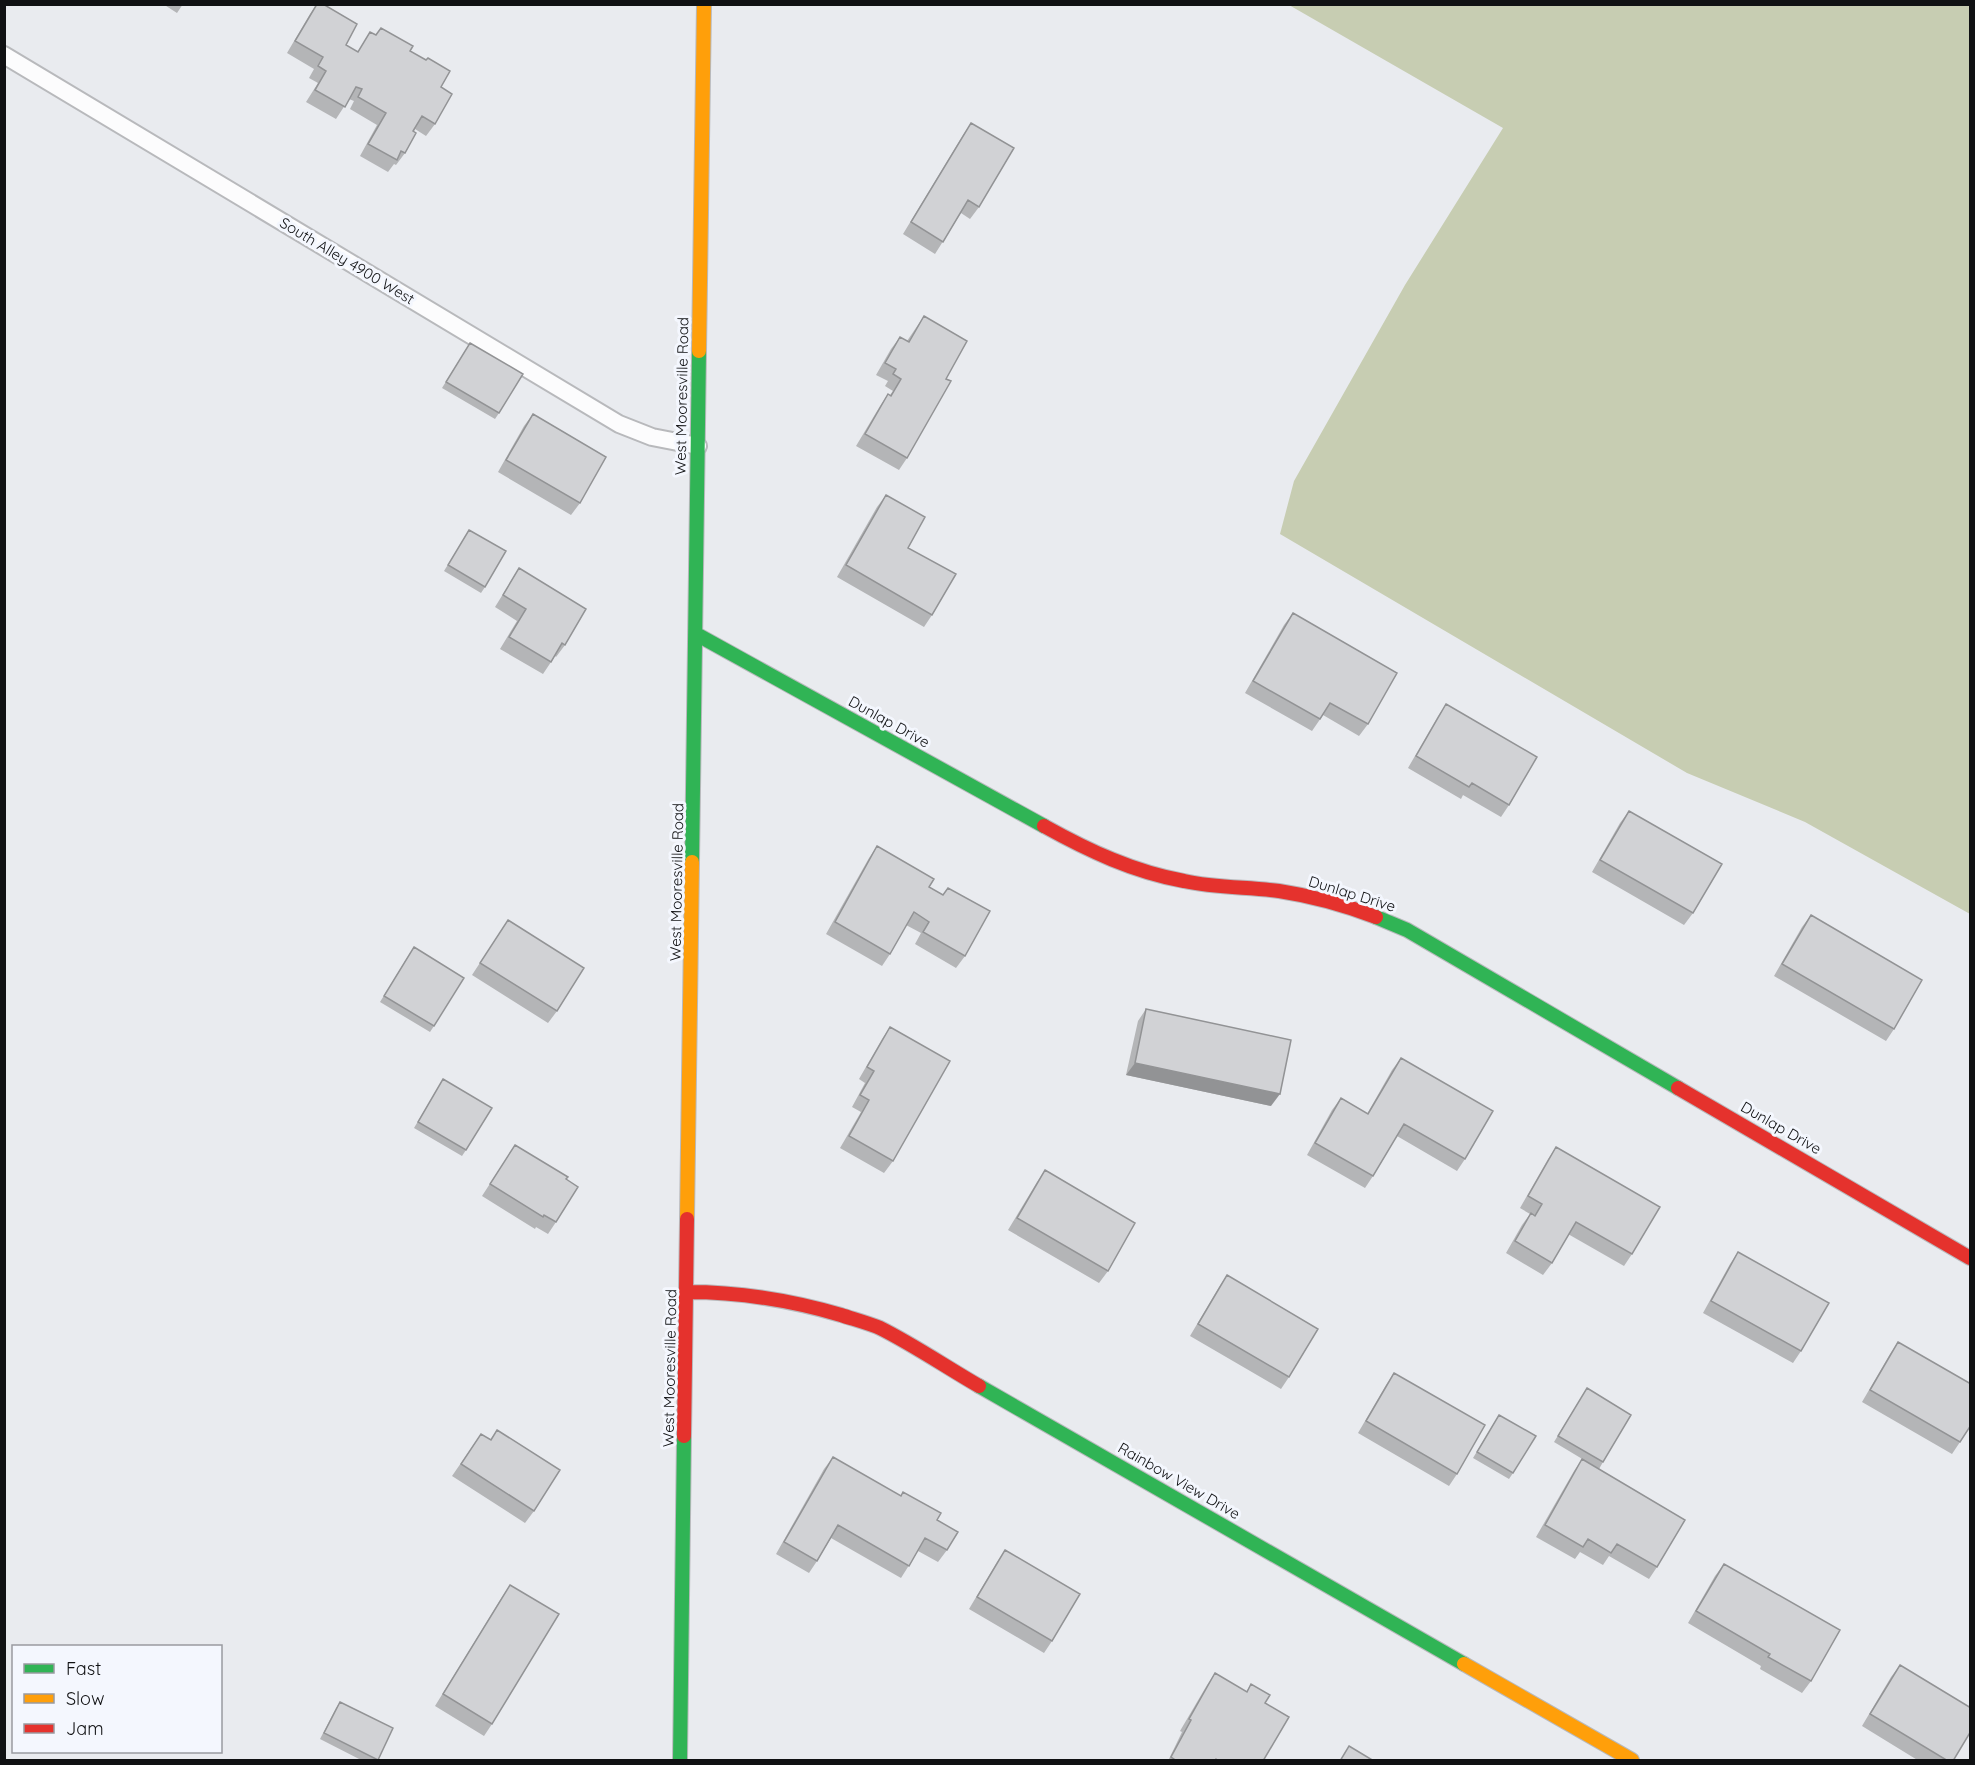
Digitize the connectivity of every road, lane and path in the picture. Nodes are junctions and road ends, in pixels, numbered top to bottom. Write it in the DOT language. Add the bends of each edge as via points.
graph roads {
  1 [pos="704,4"];
  2 [pos="4,55"];
  3 [pos="698,446"];
  4 [pos="696,634"];
  5 [pos="1971,1258"];
  6 [pos="687,1292"];
  7 [pos="680,1761"];
  8 [pos="1632,1761"];
  1 -- 3 [label="street, West Mooresville Road"];
  2 -- 3 [label="lane, South Alley 4900 West" via="619,424 652,437"];
  3 -- 4 [label="street, West Mooresville Road"];
  4 -- 5 [label="street, Dunlap Drive" via="1114,861 1183,882 1288,892 1323,900 1407,930"];
  4 -- 6 [label="street, West Mooresville Road"];
  6 -- 7 [label="street, West Mooresville Road"];
  6 -- 8 [label="street, Rainbow View Drive" via="741,1293 794,1301 879,1328"];
}
